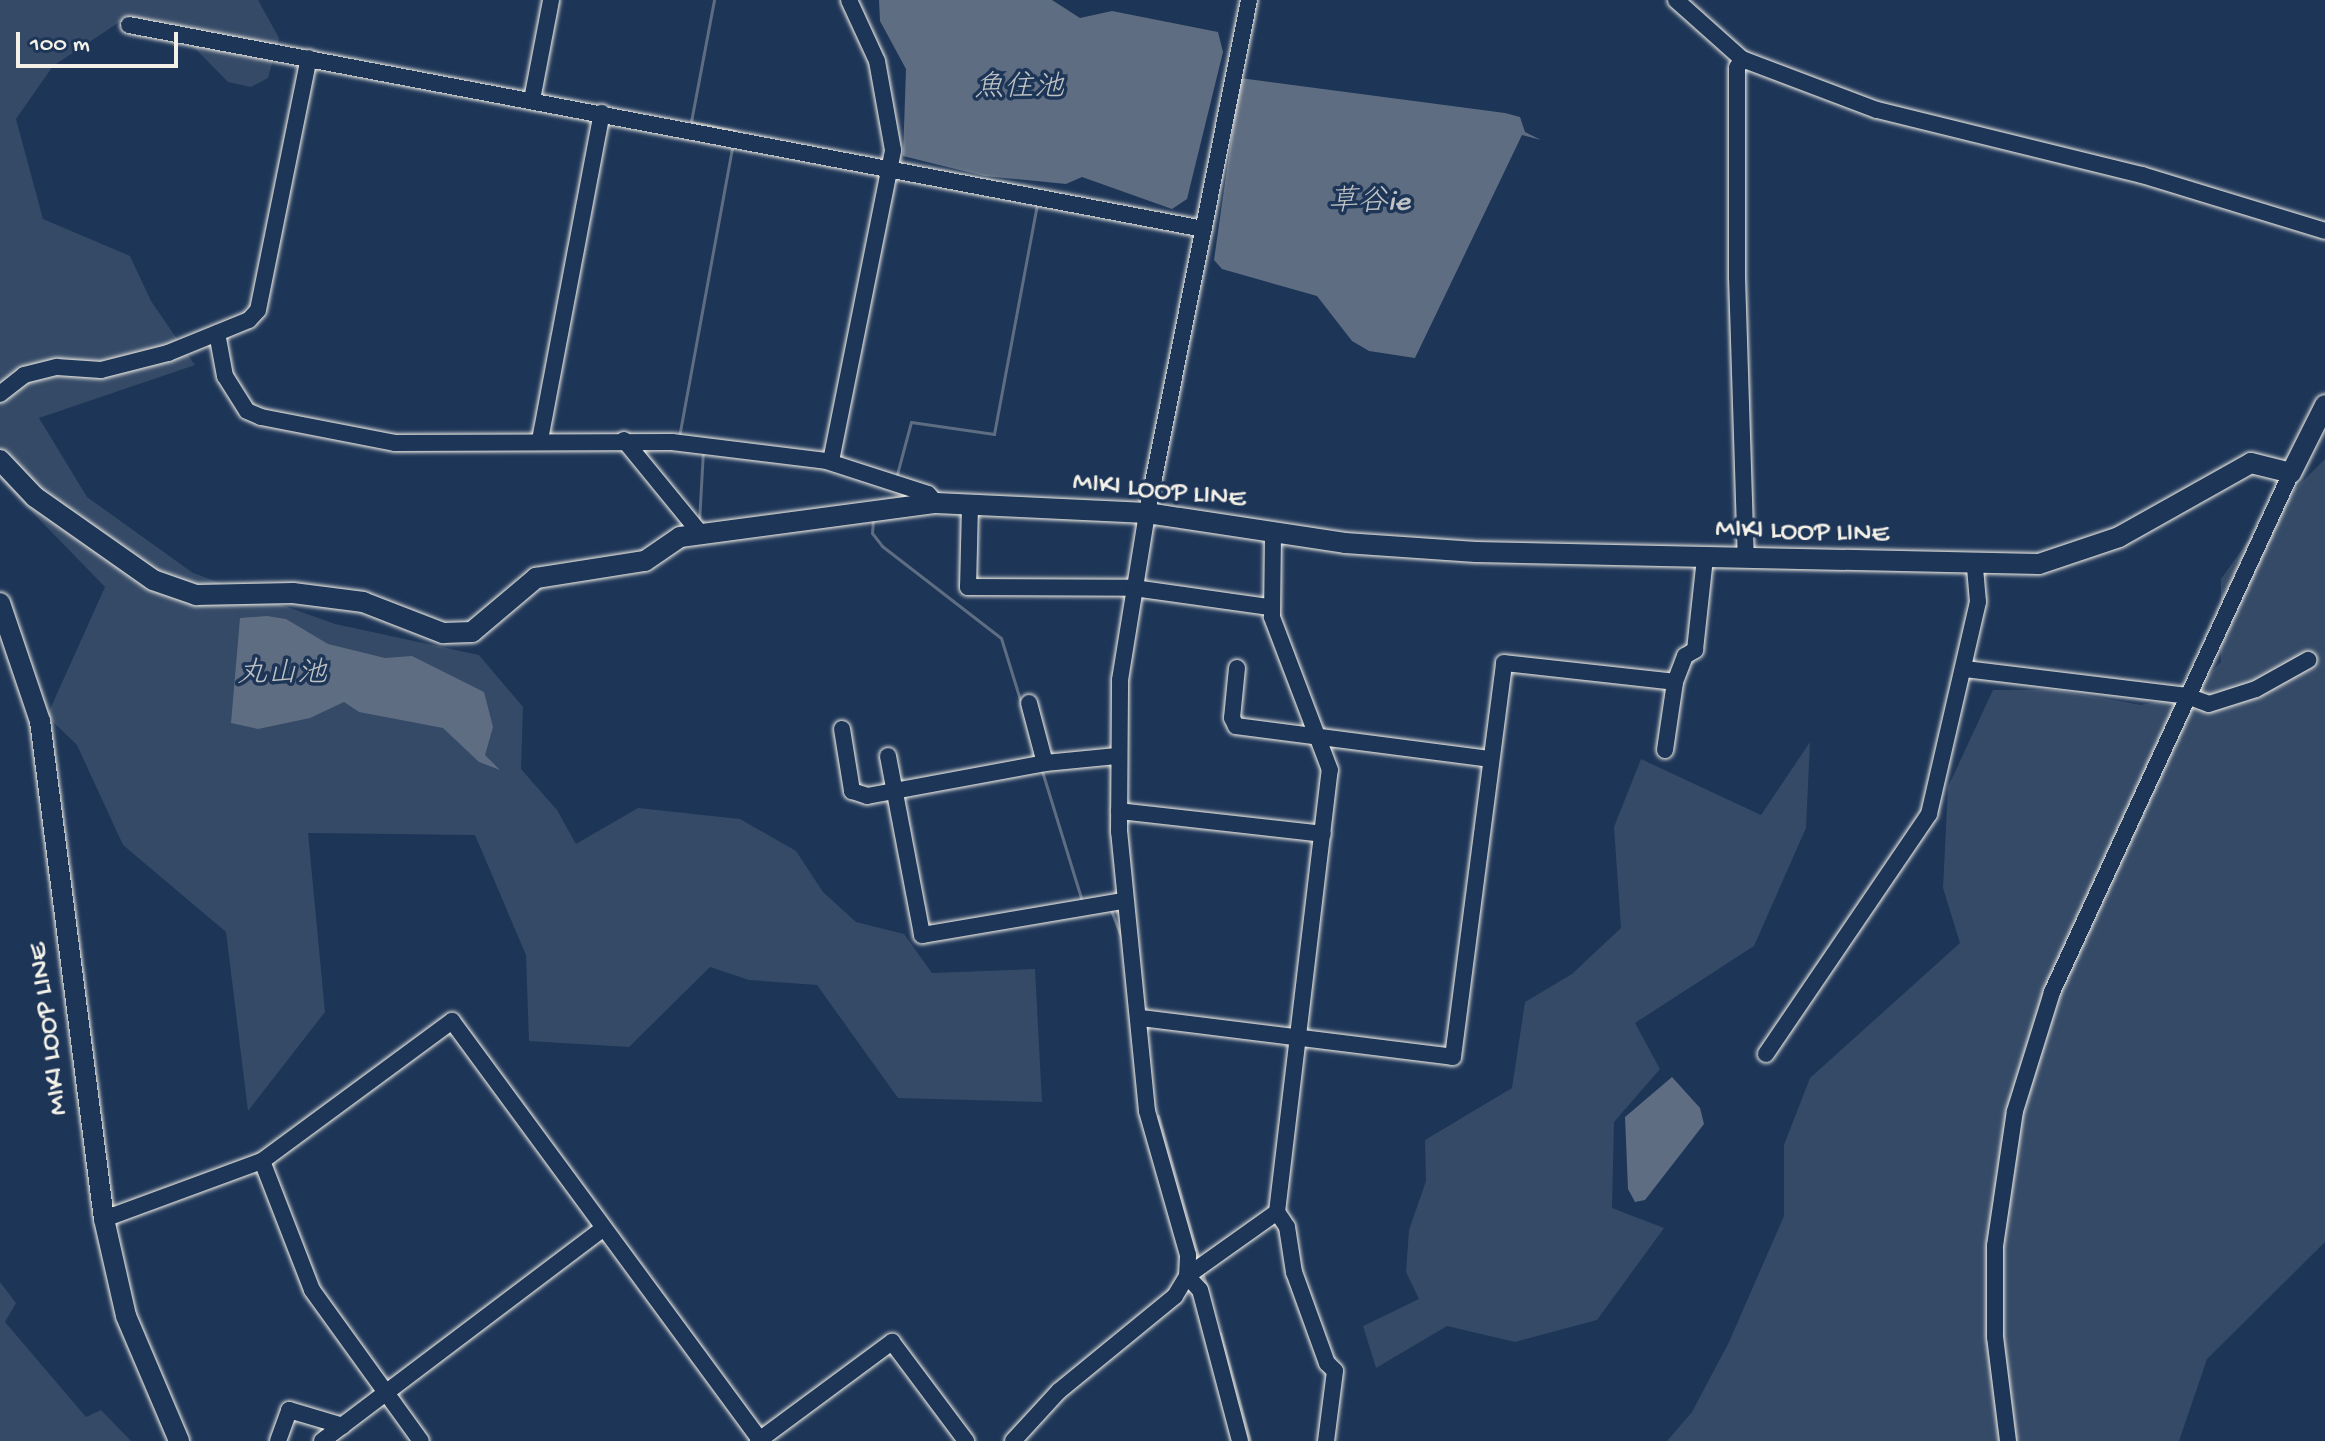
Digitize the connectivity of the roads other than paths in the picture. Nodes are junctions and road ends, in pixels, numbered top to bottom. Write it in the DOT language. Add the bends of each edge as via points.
graph roads {
  1 [pos="551,0"];
  2 [pos="849,0"];
  3 [pos="1249,0"];
  4 [pos="1676,0"];
  5 [pos="129,25"];
  6 [pos="309,58"];
  7 [pos="1742,59"];
  8 [pos="532,100"];
  9 [pos="602,113"];
  10 [pos="891,166"];
  11 [pos="1204,229"];
  12 [pos="2325,231"];
  13 [pos="217,333"];
  14 [pos="0,394"];
  15 [pos="2325,405"];
  16 [pos="540,440"];
  17 [pos="624,440"];
  18 [pos="0,460"];
  19 [pos="831,461"];
  20 [pos="2291,473"];
  21 [pos="936,503"];
  22 [pos="970,506"];
  23 [pos="1147,513"];
  24 [pos="1273,532"];
  25 [pos="700,533"];
  26 [pos="1705,558"];
  27 [pos="1746,558"];
  28 [pos="1975,567"];
  29 [pos="1134,588"];
  30 [pos="0,603"];
  31 [pos="1270,607"];
  32 [pos="2308,660"];
  33 [pos="1237,668"];
  34 [pos="1965,669"];
  35 [pos="1675,682"];
  36 [pos="2187,696"];
  37 [pos="1029,703"];
  38 [pos="842,729"];
  39 [pos="1318,738"];
  40 [pos="1665,750"];
  41 [pos="888,756"];
  42 [pos="1117,756"];
  43 [pos="1491,759"];
  44 [pos="1045,763"];
  45 [pos="895,791"];
  46 [pos="1119,811"];
  47 [pos="1323,834"];
  48 [pos="1124,901"];
  49 [pos="1141,1018"];
  50 [pos="1298,1038"];
  51 [pos="1766,1054"];
  52 [pos="262,1161"];
  53 [pos="1277,1212"];
  54 [pos="104,1219"];
  55 [pos="602,1229"];
  56 [pos="1187,1276"];
  57 [pos="386,1394"];
  58 [pos="343,1426"];
  59 [pos="179,1441"];
  60 [pos="278,1441"];
  61 [pos="322,1441"];
  62 [pos="421,1441"];
  63 [pos="759,1441"];
  64 [pos="966,1441"];
  65 [pos="1013,1441"];
  66 [pos="1240,1441"];
  67 [pos="1326,1441"];
  68 [pos="2008,1441"];
  1 -- 8 [label="street"];
  2 -- 10 [label="street" via="877,61 889,114"];
  3 -- 11 [label="street"];
  4 -- 7 [label="street"];
  5 -- 6 [label="street"];
  6 -- 8 [label="street"];
  6 -- 13 [label="street" via="258,310"];
  7 -- 12 [label="street" via="1877,110 2142,175"];
  7 -- 27 [label="street" via="1737,68 1737,277"];
  8 -- 9 [label="street"];
  9 -- 10 [label="street"];
  9 -- 16 [label="street"];
  10 -- 11 [label="street"];
  10 -- 19 [label="street"];
  11 -- 23 [label="street"];
  13 -- 14 [label="street" via="101,370 57,367 24,375"];
  13 -- 16 [label="street" via="225,376 247,411 261,417 395,443"];
  15 -- 20 [label="main road"];
  16 -- 17 [label="street"];
  17 -- 19 [label="street"];
  17 -- 25 [label="street" via="657,488"];
  18 -- 25 [label="main road, MIKI LOOP LINE" via="35,497 153,580 196,595 293,593 363,602 443,633 472,632 536,578 645,561 680,537"];
  19 -- 21 [label="street" via="928,494"];
  20 -- 28 [label="main road, MIKI LOOP LINE" via="2251,463 2119,537 2067,557"];
  20 -- 36 [label="street"];
  21 -- 22 [label="main road, MIKI LOOP LINE"];
  21 -- 25 [label="main road, MIKI LOOP LINE"];
  22 -- 23 [label="main road, MIKI LOOP LINE"];
  22 -- 29 [label="street" via="968,587"];
  23 -- 24 [label="main road, MIKI LOOP LINE"];
  23 -- 29 [label="street"];
  24 -- 26 [label="main road, MIKI LOOP LINE" via="1476,552"];
  24 -- 31 [label="street"];
  26 -- 27 [label="main road, MIKI LOOP LINE"];
  26 -- 35 [label="street" via="1695,650 1685,656"];
  27 -- 28 [label="main road, MIKI LOOP LINE"];
  28 -- 34 [label="street" via="1978,602"];
  29 -- 31 [label="street"];
  29 -- 42 [label="street"];
  30 -- 54 [label="main road, MIKI LOOP LINE" via="40,721"];
  31 -- 39 [label="street"];
  32 -- 36 [label="street" via="2256,689 2209,704"];
  33 -- 39 [label="street" via="1232,718 1236,726"];
  34 -- 36 [label="street"];
  34 -- 51 [label="street" via="1929,814"];
  35 -- 40 [label="street"];
  35 -- 43 [label="street" via="1504,663"];
  36 -- 68 [label="street" via="2052,992 2015,1111 1995,1246 1995,1337"];
  37 -- 44 [label="street"];
  38 -- 45 [label="street" via="852,791 867,796"];
  39 -- 43 [label="street"];
  39 -- 47 [label="street" via="1330,770"];
  41 -- 45 [label="street"];
  42 -- 44 [label="street"];
  42 -- 46 [label="street"];
  43 -- 50 [label="street" via="1453,1057"];
  44 -- 45 [label="street"];
  45 -- 48 [label="street" via="922,935"];
  46 -- 47 [label="street"];
  46 -- 48 [label="street"];
  47 -- 50 [label="street"];
  48 -- 49 [label="street"];
  49 -- 50 [label="street"];
  49 -- 56 [label="street" via="1147,1111 1188,1255"];
  50 -- 53 [label="street"];
  52 -- 54 [label="street"];
  52 -- 55 [label="street" via="452,1021"];
  52 -- 57 [label="street" via="312,1290"];
  53 -- 56 [label="street"];
  53 -- 67 [label="street" via="1287,1227 1294,1272 1327,1363 1335,1371"];
  54 -- 59 [label="main road, MIKI LOOP LINE" via="130,1328"];
  55 -- 57 [label="street"];
  55 -- 63 [label="street"];
  56 -- 65 [label="street" via="1175,1296 1059,1391"];
  56 -- 66 [label="street" via="1200,1290"];
  57 -- 58 [label="street"];
  57 -- 62 [label="street"];
  58 -- 60 [label="street" via="289,1410"];
  58 -- 61 [label="street"];
  63 -- 64 [label="street" via="892,1342"];
}
